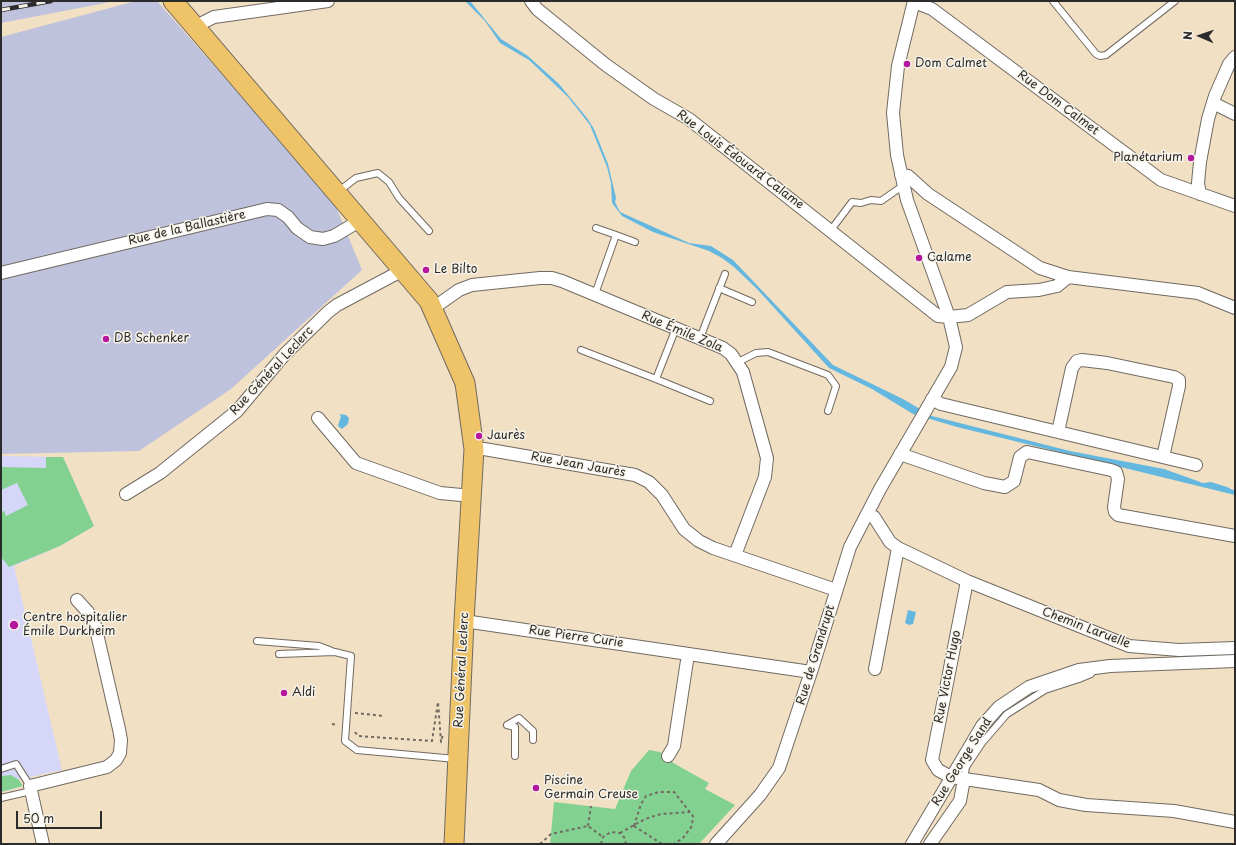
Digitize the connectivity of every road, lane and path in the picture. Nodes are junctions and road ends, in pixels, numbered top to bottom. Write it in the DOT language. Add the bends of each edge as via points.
graph roads {
  1 [pos="173,1"];
  2 [pos="328,1"];
  3 [pos="531,1"];
  4 [pos="1053,1"];
  5 [pos="1175,1"];
  6 [pos="914,2"];
  7 [pos="196,28"];
  8 [pos="1235,57"];
  9 [pos="1213,103"];
  10 [pos="1235,114"];
  11 [pos="903,180"];
  12 [pos="338,192"];
  13 [pos="1204,195"];
  14 [pos="1235,206"];
  15 [pos="361,220"];
  16 [pos="596,228"];
  17 [pos="831,230"];
  18 [pos="429,231"];
  19 [pos="616,235"];
  20 [pos="635,242"];
  21 [pos="404,270"];
  22 [pos="1,273"];
  23 [pos="724,274"];
  24 [pos="1068,277"];
  25 [pos="719,288"];
  26 [pos="594,294"];
  27 [pos="752,302"];
  28 [pos="1235,308"];
  29 [pos="432,309"];
  30 [pos="949,317"];
  31 [pos="676,328"];
  32 [pos="700,338"];
  33 [pos="581,350"];
  34 [pos="738,362"];
  35 [pos="656,379"];
  36 [pos="932,399"];
  37 [pos="710,401"];
  38 [pos="828,411"];
  39 [pos="318,418"];
  40 [pos="1058,432"];
  41 [pos="474,449"];
  42 [pos="900,454"];
  43 [pos="1163,457"];
  44 [pos="1196,465"];
  45 [pos="126,494"];
  46 [pos="472,496"];
  47 [pos="867,514"];
  48 [pos="1235,536"];
  49 [pos="898,548"];
  50 [pos="735,556"];
  51 [pos="967,581"];
  52 [pos="836,590"];
  53 [pos="77,600"];
  54 [pos="464,621"];
  55 [pos="257,641"];
  56 [pos="1235,648"];
  57 [pos="335,652"];
  58 [pos="279,654"];
  59 [pos="688,654"];
  60 [pos="1235,661"];
  61 [pos="1095,668"];
  62 [pos="875,669"];
  63 [pos="812,672"];
  64 [pos="384,716"];
  65 [pos="354,719"];
  66 [pos="460,720"];
  67 [pos="353,728"];
  68 [pos="533,740"];
  69 [pos="516,756"];
  70 [pos="668,756"];
  71 [pos="458,759"];
  72 [pos="1,769"];
  73 [pos="951,777"];
  74 [pos="964,779"];
  75 [pos="30,789"];
  76 [pos="1,798"];
  77 [pos="591,806"];
  78 [pos="690,812"];
  79 [pos="1235,822"];
  80 [pos="588,826"];
  81 [pos="634,826"];
  82 [pos="620,833"];
  83 [pos="603,836"];
  84 [pos="43,844"];
  85 [pos="454,844"];
  86 [pos="540,844"];
  87 [pos="601,844"];
  88 [pos="626,844"];
  89 [pos="662,844"];
  90 [pos="674,844"];
  91 [pos="716,844"];
  92 [pos="912,844"];
  93 [pos="930,844"];
  1 -- 7 [label="main road, Rue Général Leclerc"];
  2 -- 7 [label="street" via="214,17"];
  3 -- 17 [label="street, Rue Louis Édouard Calame" via="537,9 606,65 654,99 689,119"];
  4 -- 5 [label="lane" via="1100,56 1106,55"];
  6 -- 11 [label="street, Rue de Grandrupt" via="898,66 893,113 897,155"];
  6 -- 13 [label="street, Rue Dom Calmet" via="932,9 1161,180"];
  7 -- 12 [label="main road, Rue Général Leclerc"];
  8 -- 9 [label="street" via="1229,64"];
  9 -- 10 [label="street"];
  9 -- 13 [label="street" via="1200,162 1198,183"];
  11 -- 17 [label="lane" via="881,201 852,202"];
  11 -- 24 [label="street" via="908,176 928,194 1040,268"];
  11 -- 30 [label="street, Rue de Grandrupt"];
  12 -- 15 [label="main road, Rue Général Leclerc"];
  12 -- 18 [label="lane" via="356,178 378,173 389,182 398,198"];
  13 -- 14 [label="street, Rue Dom Calmet"];
  15 -- 21 [label="main road, Rue Général Leclerc"];
  15 -- 22 [label="street, Rue de la Ballastière" via="334,236 323,239 310,237 278,210 267,209"];
  16 -- 19 [label="lane"];
  17 -- 30 [label="street, Rue Louis Édouard Calame" via="938,316"];
  19 -- 20 [label="lane"];
  19 -- 26 [label="lane"];
  21 -- 29 [label="main road, Rue Général Leclerc" via="429,300"];
  21 -- 45 [label="street, Rue Général Leclerc" via="337,304 285,354 237,411 160,473"];
  23 -- 25 [label="lane"];
  24 -- 28 [label="street" via="1198,293"];
  24 -- 30 [label="street" via="1057,286 1007,292 968,315"];
  25 -- 27 [label="lane"];
  25 -- 32 [label="lane"];
  26 -- 29 [label="street, Rue Émile Zola" via="562,281 540,278 472,284"];
  26 -- 31 [label="street, Rue Émile Zola"];
  29 -- 41 [label="main road, Rue Général Leclerc" via="465,383"];
  30 -- 36 [label="street, Rue de Grandrupt" via="956,347 951,367"];
  31 -- 32 [label="street, Rue Émile Zola"];
  31 -- 35 [label="lane"];
  32 -- 34 [label="street, Rue Émile Zola" via="723,348"];
  33 -- 35 [label="lane"];
  34 -- 38 [label="lane" via="756,353 768,352 828,375 836,386"];
  34 -- 50 [label="street, Rue Émile Zola" via="764,447 767,470"];
  35 -- 37 [label="lane"];
  36 -- 40 [label="street" via="941,404"];
  36 -- 42 [label="street, Rue de Grandrupt"];
  39 -- 46 [label="street" via="356,463 440,493"];
  40 -- 43 [label="street"];
  40 -- 43 [label="street" via="1072,368 1077,361 1108,363 1174,377 1179,380 1179,386"];
  41 -- 46 [label="main road, Rue Général Leclerc"];
  41 -- 50 [label="street, Rue Jean Jaurès" via="635,475 649,482 662,495 684,529 698,541"];
  42 -- 47 [label="street, Rue de Grandrupt"];
  42 -- 48 [label="street" via="984,483 1005,487 1014,481 1020,457 1027,452 1111,470 1116,472 1118,479 1114,506 1118,515"];
  43 -- 44 [label="street"];
  46 -- 54 [label="main road, Rue Général Leclerc"];
  47 -- 49 [label="street" via="874,517 890,542"];
  47 -- 52 [label="street, Rue de Grandrupt" via="850,547"];
  49 -- 51 [label="street"];
  49 -- 62 [label="street"];
  50 -- 52 [label="street, Rue Jean Jaurès"];
  51 -- 56 [label="street, Chemin Laruelle" via="1129,646 1179,650"];
  51 -- 73 [label="street, Rue Victor Hugo" via="932,760 938,770"];
  52 -- 63 [label="street, Rue de Grandrupt"];
  53 -- 75 [label="street" via="88,612 95,626 119,729 120,753 107,767"];
  54 -- 59 [label="street, Rue Pierre Curie"];
  54 -- 66 [label="main road, Rue Général Leclerc"];
  55 -- 57 [label="lane" via="319,646"];
  57 -- 58 [label="lane"];
  57 -- 71 [label="lane" via="351,656 344,741 356,750"];
  59 -- 63 [label="street, Rue Pierre Curie"];
  59 -- 70 [label="street" via="674,746"];
  60 -- 61 [label="street, Rue George Sand"];
  61 -- 73 [label="street, Rue George Sand" via="1079,670 1029,687 999,707 982,726"];
  61 -- 74 [label="lane" via="1085,677 1045,690 1008,714 982,743 966,767"];
  63 -- 91 [label="street, Rue de Grandrupt" via="778,768 760,795"];
  64 -- 65 [label="path" via="355,713"];
  66 -- 67 [label="path" via="446,721 441,742 438,702 432,741 358,736"];
  66 -- 71 [label="main road, Rue Général Leclerc"];
  68 -- 69 [label="lane" via="533,731 519,718 506,725 514,727"];
  71 -- 85 [label="main road, Rue Général Leclerc"];
  72 -- 75 [label="lane" via="16,764"];
  73 -- 74 [label="street, Rue Victor Hugo"];
  73 -- 92 [label="street, Rue George Sand"];
  74 -- 79 [label="street, Rue Victor Hugo" via="1040,790 1059,800 1086,805 1174,811"];
  74 -- 93 [label="street" via="960,801"];
  75 -- 76 [label="lane"];
  75 -- 84 [label="street"];
  77 -- 80 [label="path"];
  78 -- 81 [label="path" via="661,814 644,819"];
  78 -- 81 [label="path" via="674,792 659,792 646,796"];
  78 -- 90 [label="path" via="693,816 692,826 683,838"];
  80 -- 83 [label="path"];
  80 -- 86 [label="path" via="551,834"];
  81 -- 82 [label="path"];
  81 -- 89 [label="path"];
  82 -- 83 [label="path" via="611,832"];
  82 -- 88 [label="path"];
  83 -- 87 [label="path"];
}
